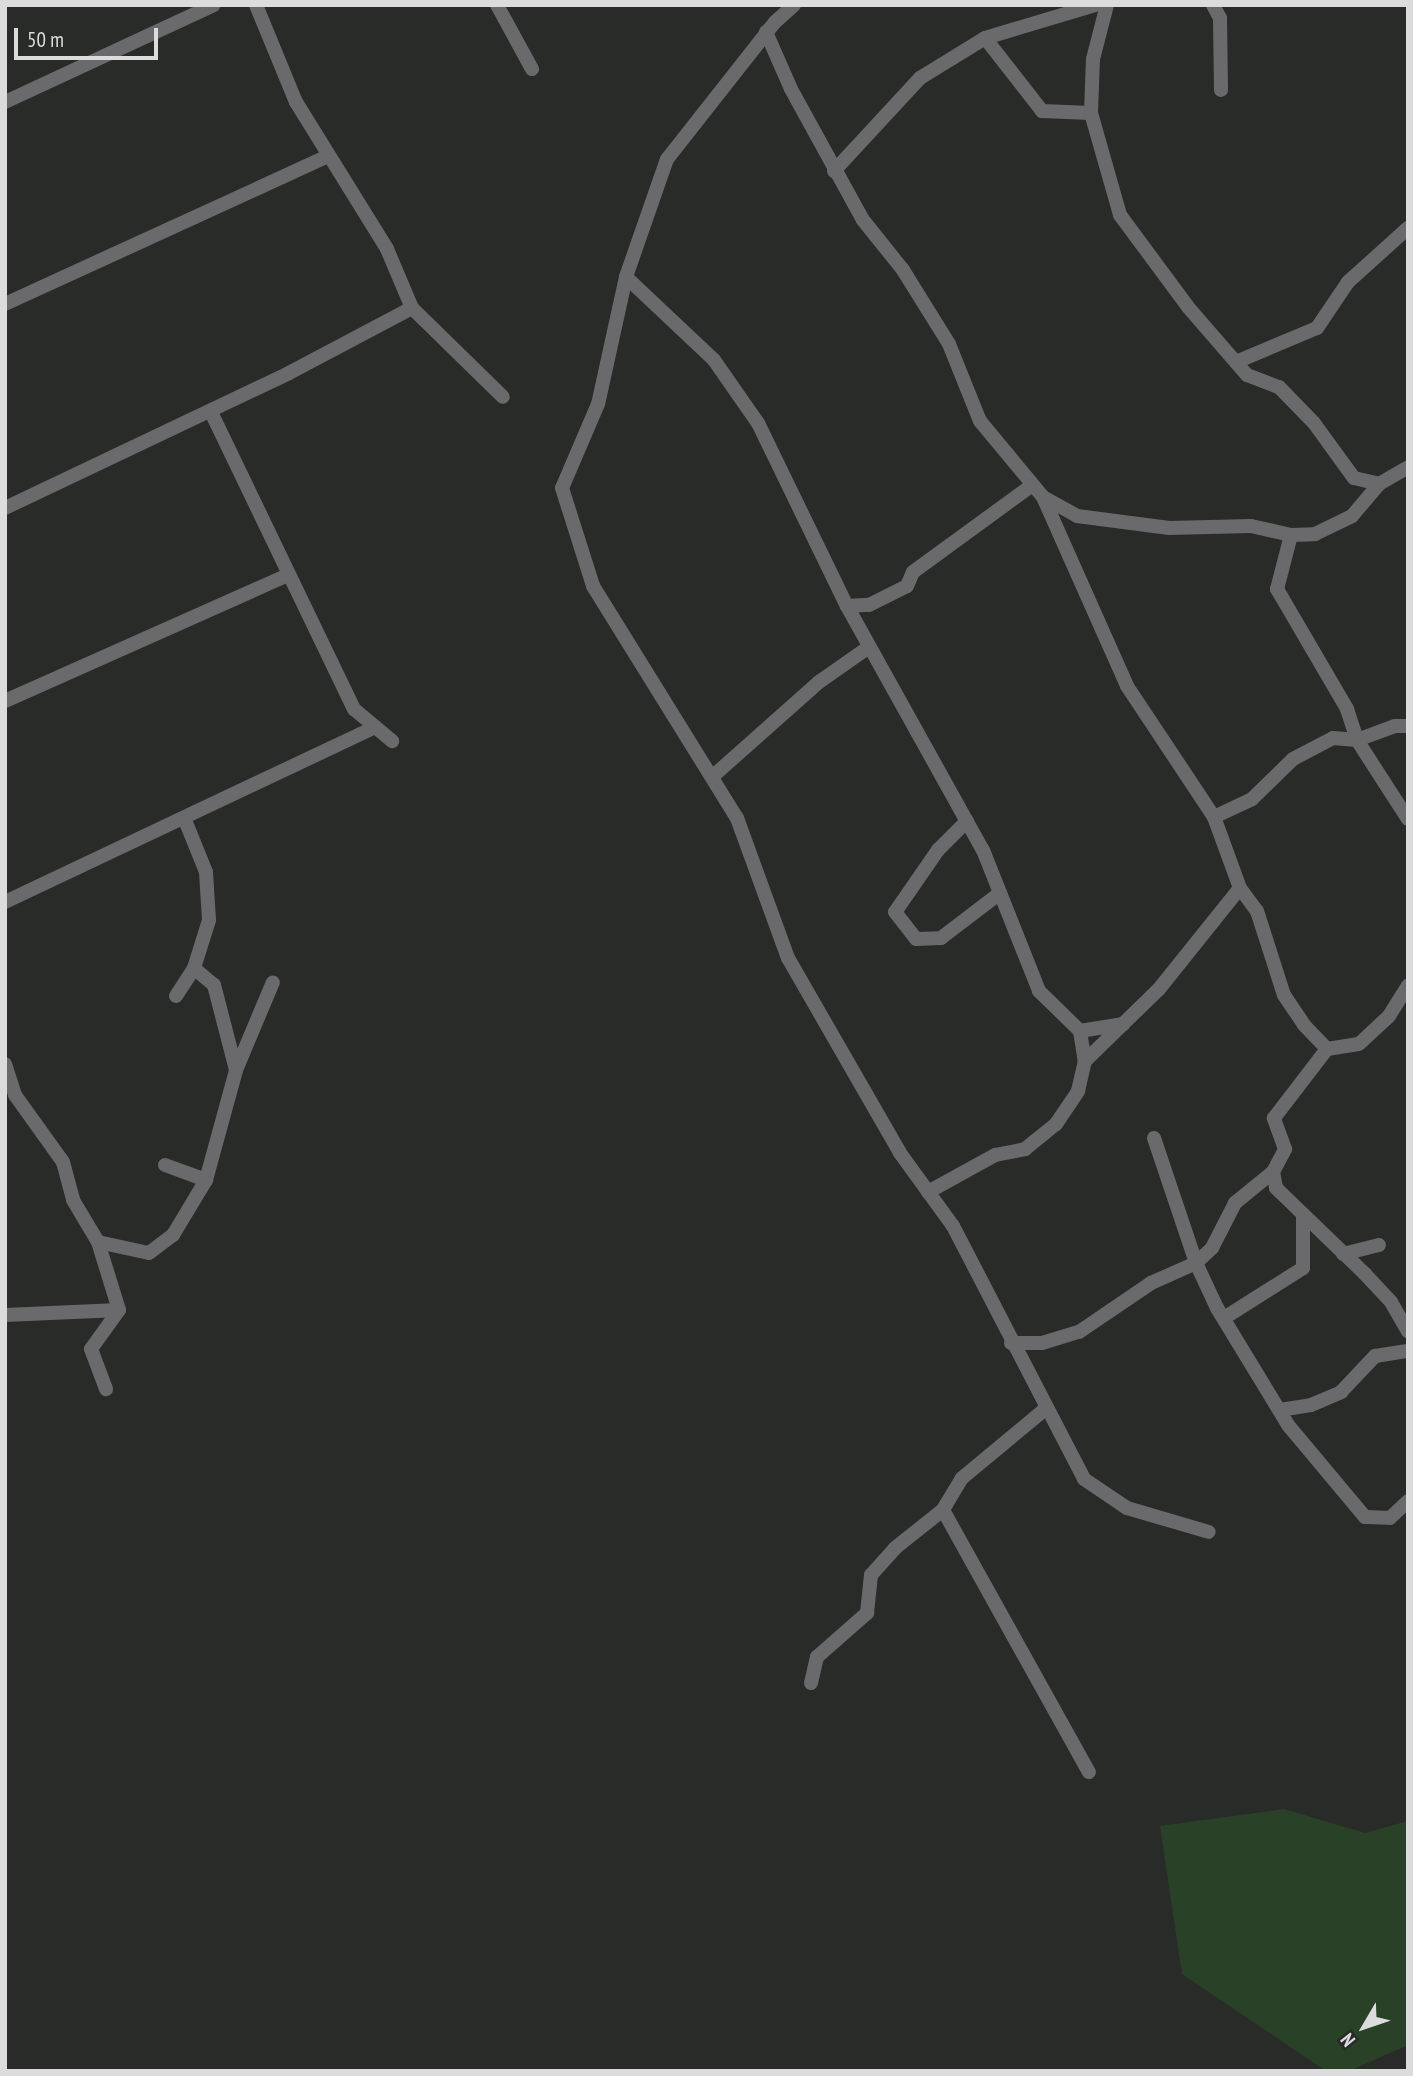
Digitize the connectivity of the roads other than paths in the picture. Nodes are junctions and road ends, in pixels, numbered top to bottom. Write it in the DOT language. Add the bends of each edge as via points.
graph roads {
  1 [pos="214,5"];
  2 [pos="256,5"];
  3 [pos="497,5"];
  4 [pos="794,5"];
  5 [pos="1095,5"];
  6 [pos="1107,5"];
  7 [pos="1213,5"];
  8 [pos="766,32"];
  9 [pos="985,38"];
  10 [pos="532,69"];
  11 [pos="1221,90"];
  12 [pos="5,102"];
  13 [pos="1091,113"];
  14 [pos="328,156"];
  15 [pos="834,172"];
  16 [pos="1408,228"];
  17 [pos="626,277"];
  18 [pos="5,304"];
  19 [pos="412,308"];
  20 [pos="1236,362"];
  21 [pos="503,397"];
  22 [pos="211,412"];
  23 [pos="1407,468"];
  24 [pos="1379,484"];
  25 [pos="1031,486"];
  26 [pos="1043,497"];
  27 [pos="5,508"];
  28 [pos="1291,535"];
  29 [pos="288,575"];
  30 [pos="847,606"];
  31 [pos="869,647"];
  32 [pos="5,701"];
  33 [pos="1408,726"];
  34 [pos="375,727"];
  35 [pos="1357,740"];
  36 [pos="392,741"];
  37 [pos="712,777"];
  38 [pos="1214,817"];
  39 [pos="1408,819"];
  40 [pos="185,820"];
  41 [pos="967,821"];
  42 [pos="1240,888"];
  43 [pos="1000,893"];
  44 [pos="5,902"];
  45 [pos="194,968"];
  46 [pos="273,982"];
  47 [pos="1408,985"];
  48 [pos="176,996"];
  49 [pos="1123,1024"];
  50 [pos="1080,1031"];
  51 [pos="1327,1049"];
  52 [pos="1085,1061"];
  53 [pos="5,1064"];
  54 [pos="236,1070"];
  55 [pos="1154,1138"];
  56 [pos="165,1165"];
  57 [pos="1273,1172"];
  58 [pos="206,1180"];
  59 [pos="928,1192"];
  60 [pos="1303,1215"];
  61 [pos="98,1242"];
  62 [pos="1378,1245"];
  63 [pos="1343,1254"];
  64 [pos="1196,1263"];
  65 [pos="119,1310"];
  66 [pos="5,1315"];
  67 [pos="1224,1318"];
  68 [pos="1408,1331"];
  69 [pos="1011,1343"];
  70 [pos="1408,1351"];
  71 [pos="106,1389"];
  72 [pos="1044,1410"];
  73 [pos="1280,1410"];
  74 [pos="1408,1501"];
  75 [pos="943,1510"];
  76 [pos="1209,1532"];
  77 [pos="811,1683"];
  78 [pos="1089,1772"];
  1 -- 12 [label="street"];
  2 -- 14 [label="street" via="296,102"];
  3 -- 10 [label="street"];
  4 -- 8 [label="street"];
  5 -- 9 [label="street"];
  6 -- 13 [label="street" via="1093,59"];
  7 -- 11 [label="street" via="1220,18"];
  8 -- 15 [label="street"];
  8 -- 17 [label="street" via="667,159"];
  9 -- 13 [label="street" via="1042,111"];
  9 -- 15 [label="street" via="920,78"];
  13 -- 20 [label="street" via="1120,215 1188,307"];
  14 -- 18 [label="street"];
  14 -- 19 [label="street" via="387,248"];
  15 -- 25 [label="street" via="949,344 980,421"];
  16 -- 20 [label="street" via="1348,282 1317,328"];
  17 -- 30 [label="street" via="714,360 758,423"];
  17 -- 37 [label="street" via="598,404 562,488 593,586"];
  19 -- 21 [label="street"];
  19 -- 22 [label="street"];
  20 -- 24 [label="street" via="1247,375 1279,387 1314,423 1354,478"];
  22 -- 27 [label="street"];
  22 -- 29 [label="street"];
  23 -- 24 [label="street"];
  24 -- 28 [label="street" via="1352,516 1315,534"];
  25 -- 26 [label="street"];
  25 -- 30 [label="street" via="913,572 907,586 869,605"];
  26 -- 28 [label="street" via="1077,516 1169,528 1251,526"];
  26 -- 38 [label="street" via="1127,686"];
  28 -- 35 [label="street" via="1277,589 1347,709"];
  29 -- 32 [label="street"];
  29 -- 34 [label="street" via="354,709"];
  30 -- 31 [label="street"];
  31 -- 37 [label="street" via="819,682"];
  31 -- 41 [label="street"];
  33 -- 35 [label="street"];
  34 -- 36 [label="street"];
  34 -- 40 [label="street"];
  35 -- 38 [label="street" via="1333,738 1293,759 1252,799"];
  35 -- 39 [label="street"];
  37 -- 59 [label="street" via="737,818 788,958 900,1153"];
  38 -- 42 [label="street"];
  40 -- 44 [label="street"];
  40 -- 45 [label="street" via="206,872 209,920"];
  41 -- 43 [label="street"];
  41 -- 43 [label="street" via="938,850 895,912 916,939 941,938"];
  42 -- 49 [label="street" via="1159,989"];
  42 -- 51 [label="street" via="1257,911 1284,995"];
  43 -- 50 [label="street" via="1039,990"];
  45 -- 48 [label="street"];
  45 -- 54 [label="street" via="214,985"];
  46 -- 54 [label="street"];
  47 -- 51 [label="street" via="1389,1016 1359,1044"];
  49 -- 50 [label="street"];
  49 -- 52 [label="street"];
  50 -- 52 [label="street"];
  51 -- 57 [label="street" via="1274,1118 1284,1149"];
  52 -- 59 [label="street" via="1078,1091 1056,1124 1025,1149 983,1160"];
  53 -- 61 [label="street" via="15,1096 63,1162 73,1200"];
  54 -- 58 [label="street"];
  55 -- 64 [label="street"];
  56 -- 58 [label="street"];
  57 -- 60 [label="street" via="1276,1188"];
  57 -- 64 [label="street" via="1235,1203 1212,1248"];
  58 -- 61 [label="street" via="173,1235 149,1253"];
  59 -- 69 [label="street" via="953,1226"];
  60 -- 63 [label="street"];
  60 -- 67 [label="street" via="1303,1268"];
  61 -- 65 [label="street"];
  62 -- 63 [label="street"];
  63 -- 68 [label="street" via="1391,1302"];
  64 -- 67 [label="street"];
  64 -- 69 [label="street" via="1151,1283 1079,1332 1042,1343"];
  65 -- 66 [label="street"];
  65 -- 71 [label="street" via="91,1349"];
  67 -- 73 [label="street"];
  69 -- 72 [label="street"];
  70 -- 73 [label="street" via="1375,1356 1341,1392 1311,1405"];
  72 -- 75 [label="street" via="962,1478"];
  72 -- 76 [label="street" via="1084,1479 1107,1498"];
  73 -- 74 [label="street" via="1365,1517 1390,1518"];
  75 -- 77 [label="street" via="895,1548 871,1575 867,1613 817,1657"];
  75 -- 78 [label="street"];
}
